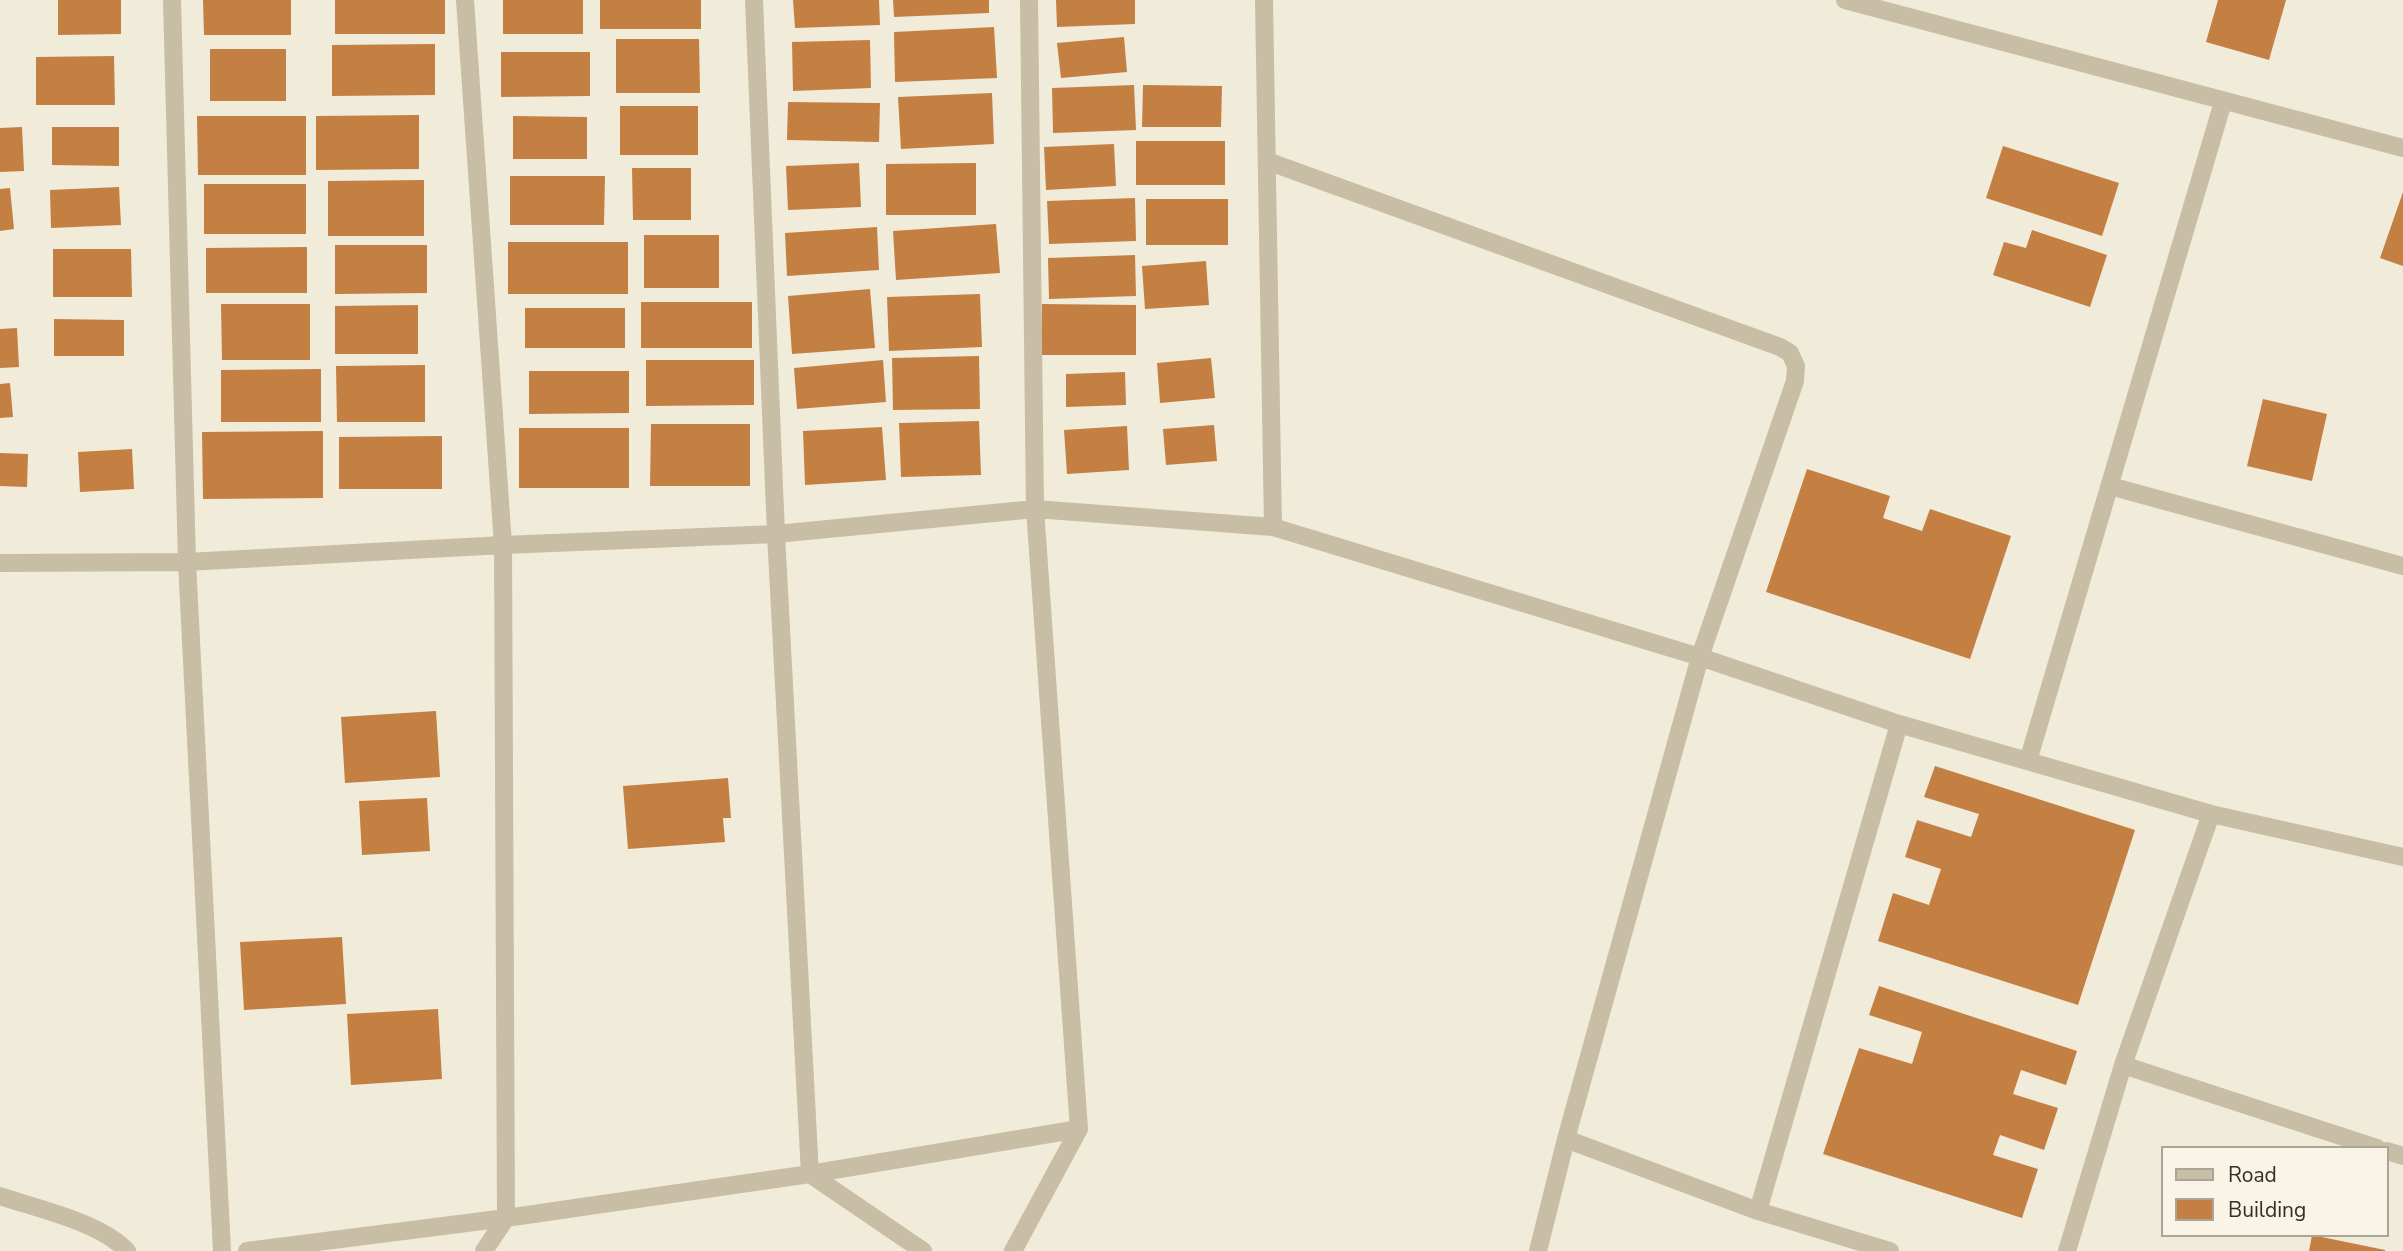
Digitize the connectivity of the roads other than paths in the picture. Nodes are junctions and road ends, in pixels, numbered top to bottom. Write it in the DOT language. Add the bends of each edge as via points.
graph roads {
  1 [pos="172,0"];
  2 [pos="465,0"];
  3 [pos="754,0"];
  4 [pos="1029,0"];
  5 [pos="1265,0"];
  6 [pos="1845,0"];
  7 [pos="2223,102"];
  8 [pos="2403,148"];
  9 [pos="1267,161"];
  10 [pos="2110,486"];
  11 [pos="1035,509"];
  12 [pos="1273,527"];
  13 [pos="776,534"];
  14 [pos="503,545"];
  15 [pos="187,562"];
  16 [pos="0,563"];
  17 [pos="2403,566"];
  18 [pos="1700,657"];
  19 [pos="1899,724"];
  20 [pos="2028,761"];
  21 [pos="2211,814"];
  22 [pos="2403,858"];
  23 [pos="2123,1065"];
  24 [pos="1079,1129"];
  25 [pos="1566,1139"];
  26 [pos="2371,1146"];
  27 [pos="810,1174"];
  28 [pos="0,1196"];
  29 [pos="1758,1211"];
  30 [pos="506,1218"];
  31 [pos="127,1251"];
  32 [pos="222,1251"];
  33 [pos="247,1251"];
  34 [pos="484,1251"];
  35 [pos="923,1251"];
  36 [pos="1013,1251"];
  37 [pos="1538,1251"];
  38 [pos="1890,1251"];
  39 [pos="2067,1251"];
  1 -- 15 [label="street"];
  2 -- 14 [label="street"];
  3 -- 13 [label="street"];
  4 -- 11 [label="street"];
  5 -- 9 [label="street"];
  6 -- 7 [label="street"];
  7 -- 8 [label="street"];
  7 -- 10 [label="street"];
  9 -- 12 [label="street"];
  9 -- 18 [label="street" via="1790,352 1796,366 1795,381"];
  10 -- 17 [label="street"];
  10 -- 20 [label="street"];
  11 -- 12 [label="street"];
  11 -- 13 [label="street"];
  11 -- 24 [label="street"];
  12 -- 18 [label="street"];
  13 -- 14 [label="street"];
  13 -- 27 [label="street"];
  14 -- 15 [label="street"];
  14 -- 30 [label="street"];
  15 -- 16 [label="street"];
  15 -- 32 [label="street"];
  18 -- 19 [label="street"];
  18 -- 25 [label="street"];
  19 -- 20 [label="street"];
  19 -- 29 [label="street"];
  20 -- 21 [label="street"];
  21 -- 22 [label="street"];
  21 -- 23 [label="street"];
  23 -- 26 [label="street"];
  23 -- 39 [label="street"];
  24 -- 27 [label="street"];
  24 -- 36 [label="street"];
  25 -- 29 [label="street"];
  25 -- 37 [label="street"];
  27 -- 30 [label="street"];
  27 -- 35 [label="street"];
  28 -- 31 [label="street" via="96,1228"];
  29 -- 38 [label="street"];
  30 -- 33 [label="street"];
  30 -- 34 [label="street"];
}
